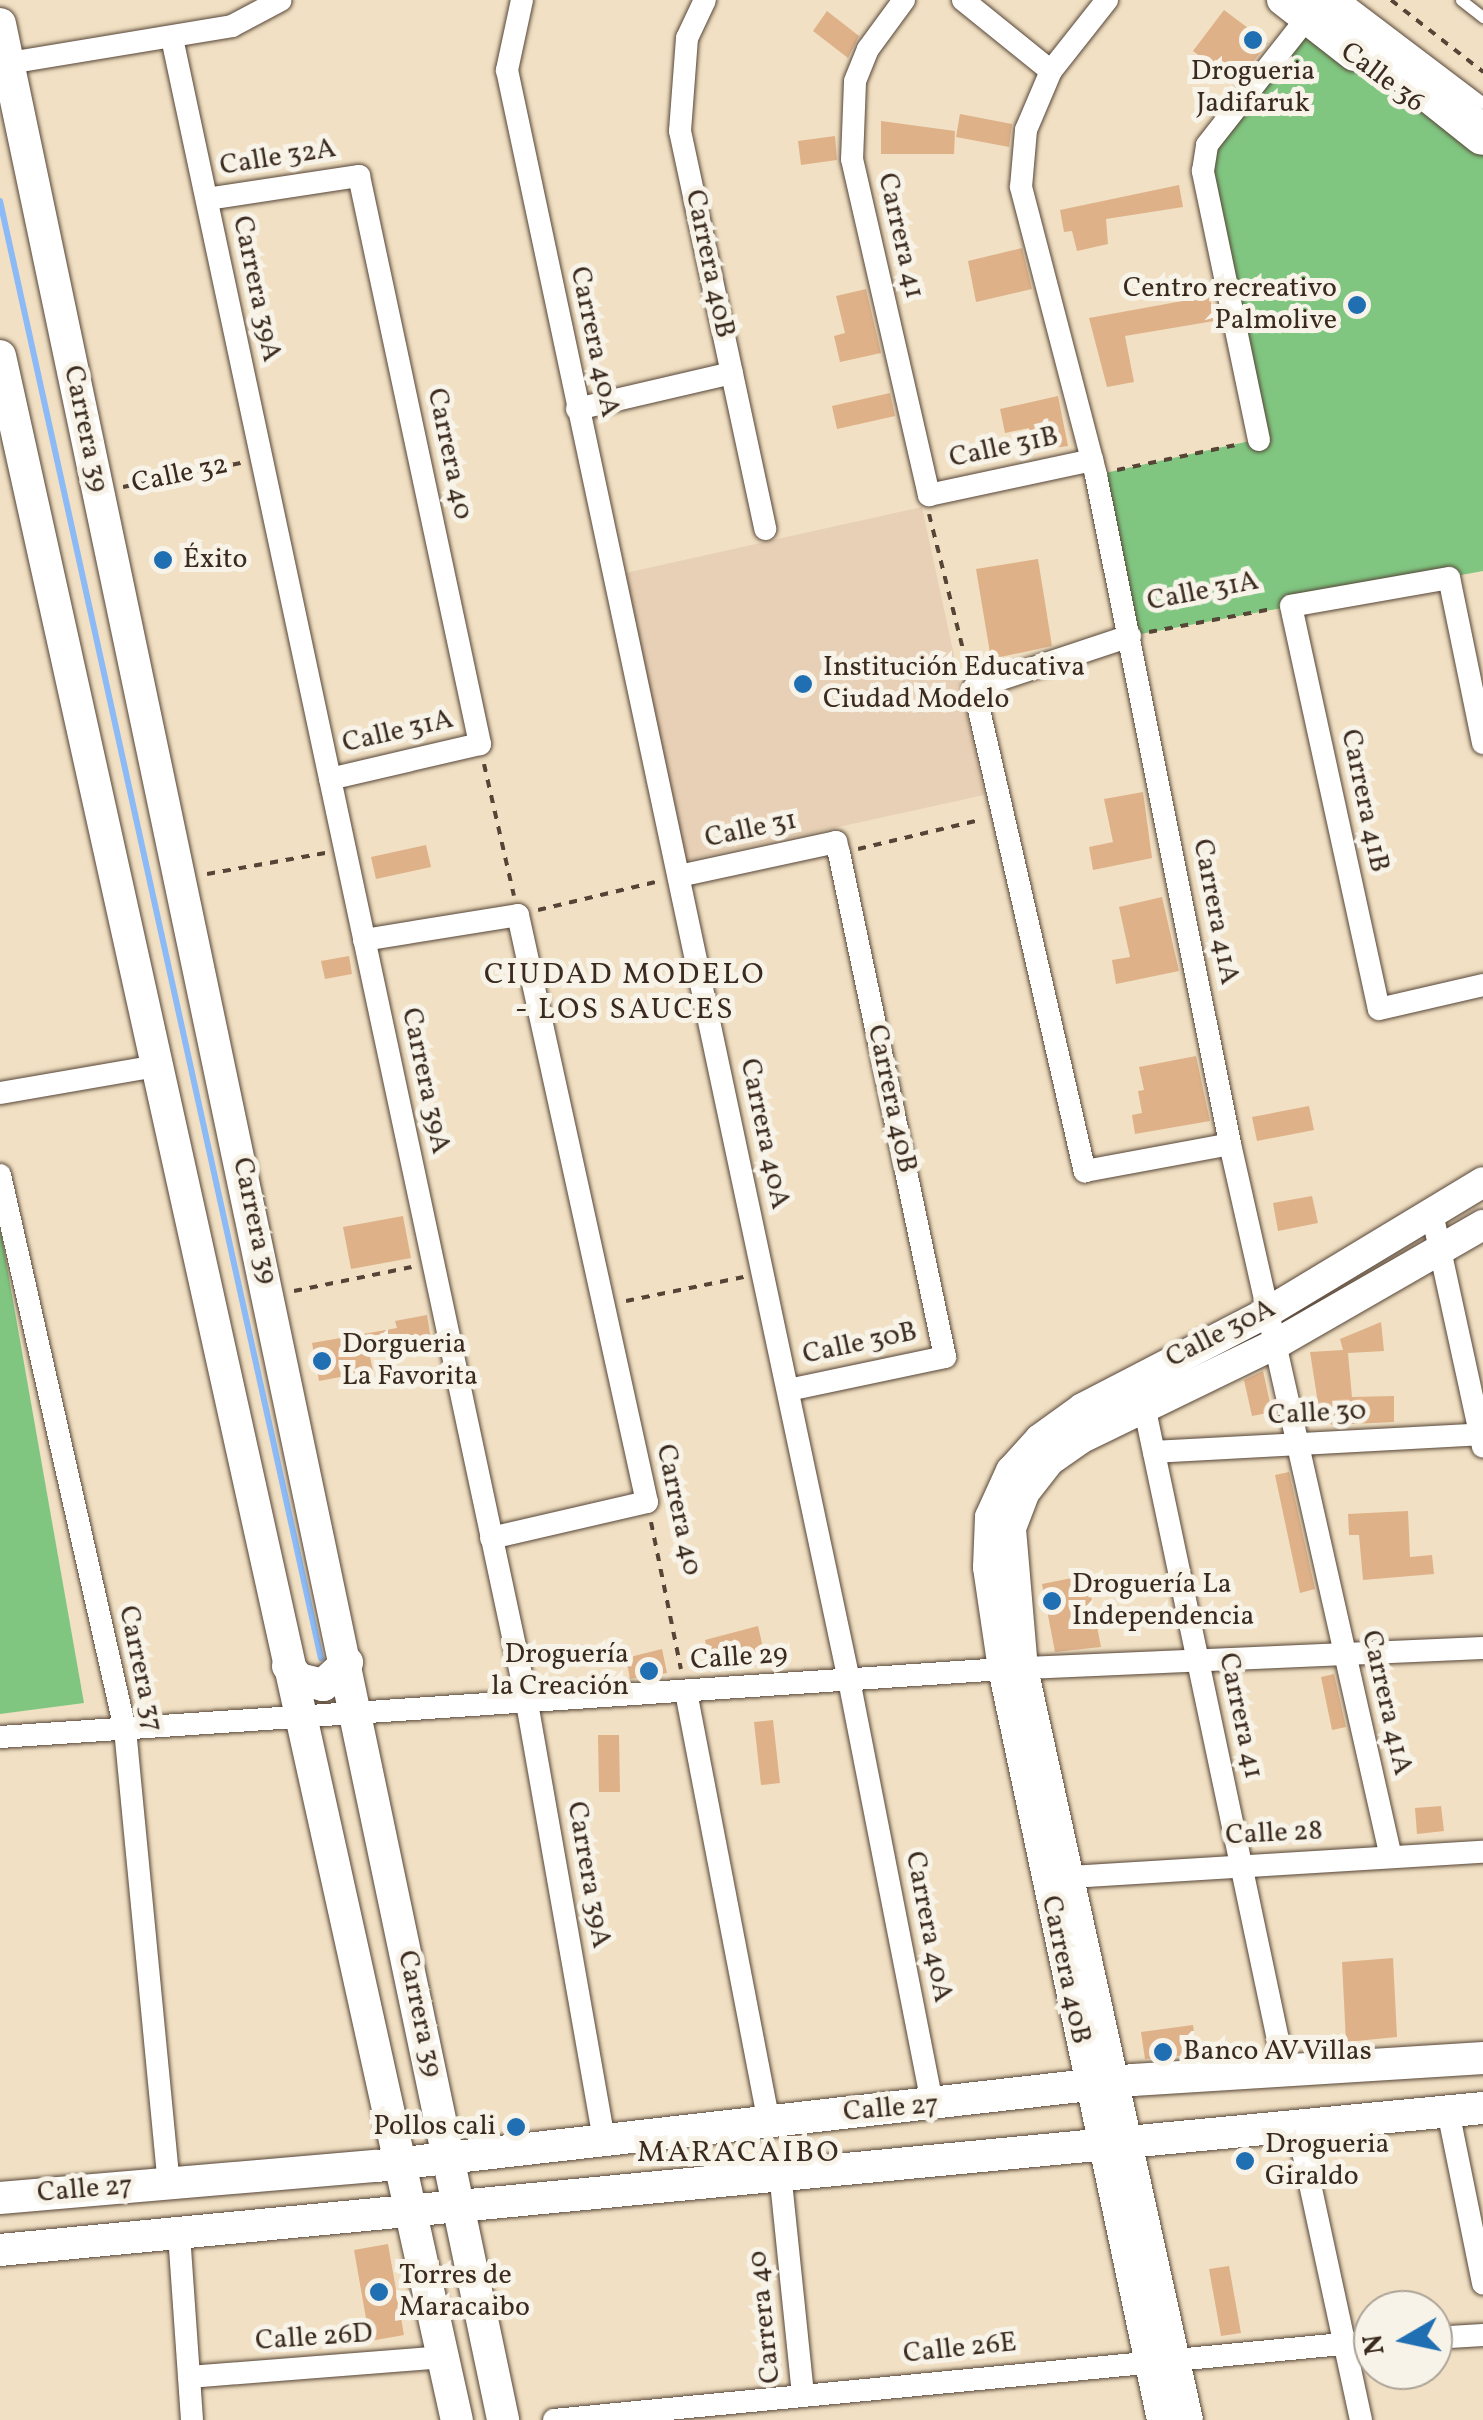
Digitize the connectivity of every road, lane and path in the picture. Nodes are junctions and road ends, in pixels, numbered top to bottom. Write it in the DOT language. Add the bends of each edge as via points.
graph roads {
  1 [pos="282,0"];
  2 [pos="522,0"];
  3 [pos="704,0"];
  4 [pos="904,0"];
  5 [pos="963,0"];
  6 [pos="1107,0"];
  7 [pos="1282,0"];
  8 [pos="1347,0"];
  9 [pos="1391,0"];
  10 [pos="1461,0"];
  11 [pos="1310,10"];
  12 [pos="1483,17"];
  13 [pos="0,24"];
  14 [pos="172,38"];
  15 [pos="4,55"];
  16 [pos="1050,71"];
  17 [pos="1483,72"];
  18 [pos="1473,116"];
  19 [pos="1483,154"];
  20 [pos="359,176"];
  21 [pos="206,199"];
  22 [pos="0,356"];
  23 [pos="732,373"];
  24 [pos="578,409"];
  25 [pos="8,425"];
  26 [pos="1259,440"];
  27 [pos="262,458"];
  28 [pos="1094,467"];
  29 [pos="99,492"];
  30 [pos="930,495"];
  31 [pos="765,530"];
  32 [pos="1292,606"];
  33 [pos="1130,636"];
  34 [pos="974,688"];
  35 [pos="1483,743"];
  36 [pos="480,744"];
  37 [pos="330,779"];
  38 [pos="1003,815"];
  39 [pos="838,848"];
  40 [pos="344,849"];
  41 [pos="679,876"];
  42 [pos="182,878"];
  43 [pos="518,915"];
  44 [pos="364,940"];
  45 [pos="1483,985"];
  46 [pos="156,1066"];
  47 [pos="0,1093"];
  48 [pos="1230,1144"];
  49 [pos="0,1175"];
  50 [pos="1483,1182"];
  51 [pos="1432,1213"];
  52 [pos="1483,1225"];
  53 [pos="1440,1250"];
  54 [pos="433,1262"];
  55 [pos="763,1273"];
  56 [pos="270,1296"];
  57 [pos="602,1305"];
  58 [pos="1266,1313"];
  59 [pos="1274,1345"];
  60 [pos="945,1357"];
  61 [pos="788,1390"];
  62 [pos="1141,1391"];
  63 [pos="1482,1439"];
  64 [pos="1297,1446"];
  65 [pos="1154,1452"];
  66 [pos="647,1502"];
  67 [pos="1001,1523"];
  68 [pos="491,1538"];
  69 [pos="1483,1648"];
  70 [pos="1345,1656"];
  71 [pos="1198,1662"];
  72 [pos="348,1664"];
  73 [pos="288,1666"];
  74 [pos="1013,1669"];
  75 [pos="849,1680"];
  76 [pos="686,1692"];
  77 [pos="527,1703"];
  78 [pos="357,1715"];
  79 [pos="299,1719"];
  80 [pos="124,1729"];
  81 [pos="0,1736"];
  82 [pos="368,1767"];
  83 [pos="310,1775"];
  84 [pos="1483,1852"];
  85 [pos="1392,1858"];
  86 [pos="1241,1866"];
  87 [pos="1069,1878"];
  88 [pos="1483,2058"];
  89 [pos="1284,2068"];
  90 [pos="1102,2086"];
  91 [pos="932,2105"];
  92 [pos="1483,2108"];
  93 [pos="1448,2111"];
  94 [pos="769,2121"];
  95 [pos="1297,2124"];
  96 [pos="604,2140"];
  97 [pos="1114,2142"];
  98 [pos="449,2156"];
  99 [pos="396,2163"];
  100 [pos="780,2172"];
  101 [pos="169,2183"];
  102 [pos="0,2198"];
  103 [pos="460,2206"];
  104 [pos="407,2212"];
  105 [pos="179,2234"];
  106 [pos="0,2250"];
  107 [pos="1483,2283"];
  108 [pos="1483,2336"];
  109 [pos="1453,2337"];
  110 [pos="1353,2342"];
  111 [pos="1344,2343"];
  112 [pos="444,2358"];
  113 [pos="1161,2359"];
  114 [pos="189,2377"];
  115 [pos="803,2396"];
  116 [pos="192,2420"];
  117 [pos="457,2420"];
  118 [pos="503,2420"];
  119 [pos="554,2420"];
  120 [pos="1162,2420"];
  121 [pos="1188,2420"];
  122 [pos="1361,2420"];
  1 -- 14 [label="street" via="232,26"];
  2 -- 24 [label="street, Carrera 40A" via="507,70"];
  3 -- 23 [label="street, Carrera 40B" via="687,38 680,131"];
  4 -- 30 [label="street, Carrera 41" via="868,48 855,82 852,159"];
  5 -- 16 [label="street"];
  6 -- 16 [label="street, Carrera 41A"];
  7 -- 11 [label="street, Calle 36"];
  8 -- 18 [label="lane"];
  9 -- 17 [label="path"];
  10 -- 12 [label="lane"];
  11 -- 18 [label="highway"];
  11 -- 19 [label="street, Calle 36"];
  11 -- 26 [label="street" via="1206,145 1203,171"];
  13 -- 15 [label="main road, Carrera 39"];
  14 -- 15 [label="street"];
  14 -- 21 [label="street, Carrera 39A"];
  15 -- 29 [label="main road, Carrera 39"];
  16 -- 28 [label="street, Carrera 41A" via="1026,130 1021,187"];
  18 -- 19 [label="highway"];
  20 -- 21 [label="street, Calle 32A"];
  20 -- 36 [label="street, Carrera 40"];
  21 -- 27 [label="street, Carrera 39A"];
  22 -- 25 [label="main road, Carrera 39"];
  23 -- 24 [label="street"];
  23 -- 31 [label="street, Carrera 40B"];
  24 -- 41 [label="street, Carrera 40A"];
  25 -- 46 [label="main road, Carrera 39"];
  26 -- 28 [label="path"];
  27 -- 29 [label="path, Calle 32"];
  27 -- 37 [label="street, Carrera 39A"];
  28 -- 30 [label="street, Calle 31B"];
  28 -- 33 [label="street, Carrera 41A"];
  29 -- 42 [label="main road, Carrera 39"];
  30 -- 34 [label="path" via="927,508"];
  32 -- 33 [label="path, Calle 31A"];
  32 -- 35 [label="street, Calle 31A" via="1449,578"];
  32 -- 45 [label="street, Carrera 41B" via="1379,1008"];
  33 -- 34 [label="street, Calle 31A"];
  33 -- 48 [label="street, Carrera 41A"];
  34 -- 38 [label="street"];
  36 -- 37 [label="street, Calle 31A"];
  36 -- 43 [label="path"];
  37 -- 40 [label="street, Carrera 39A"];
  38 -- 39 [label="path"];
  38 -- 48 [label="street" via="1085,1171"];
  39 -- 41 [label="street, Calle 31"];
  39 -- 60 [label="street, Carrera 40B"];
  40 -- 42 [label="path"];
  40 -- 44 [label="street, Carrera 39A"];
  41 -- 43 [label="path"];
  41 -- 55 [label="street, Carrera 40A"];
  42 -- 56 [label="main road, Carrera 39"];
  43 -- 44 [label="street"];
  43 -- 57 [label="street, Carrera 40"];
  44 -- 54 [label="street, Carrera 39A"];
  46 -- 47 [label="street"];
  46 -- 73 [label="main road, Carrera 39"];
  48 -- 58 [label="street, Carrera 41A"];
  49 -- 80 [label="street, Carrera 37"];
  50 -- 51 [label="street, Calle 30A"];
  51 -- 53 [label="street"];
  51 -- 58 [label="street, Calle 30A"];
  52 -- 53 [label="street, Calle 30A"];
  53 -- 59 [label="street, Calle 30A"];
  53 -- 63 [label="street"];
  54 -- 56 [label="path"];
  54 -- 68 [label="street, Carrera 39A"];
  55 -- 57 [label="path"];
  55 -- 61 [label="street, Carrera 40A"];
  56 -- 72 [label="main road, Carrera 39"];
  57 -- 66 [label="street, Carrera 40"];
  58 -- 59 [label="street, Carrera 41A"];
  58 -- 62 [label="street, Calle 30A"];
  59 -- 62 [label="street, Calle 30A"];
  59 -- 64 [label="street, Carrera 41A"];
  60 -- 61 [label="street, Calle 30B"];
  61 -- 75 [label="street, Carrera 40A"];
  62 -- 65 [label="street, Carrera 41"];
  62 -- 67 [label="street, Calle 30A" via="1040,1439 1011,1471"];
  63 -- 64 [label="street, Calle 30"];
  64 -- 65 [label="street, Calle 30"];
  64 -- 70 [label="street, Carrera 41A"];
  65 -- 71 [label="street, Carrera 41"];
  66 -- 68 [label="street"];
  66 -- 76 [label="path, Carrera 40"];
  67 -- 74 [label="street, Carrera 40B" via="988,1567"];
  68 -- 77 [label="street, Carrera 39A"];
  69 -- 70 [label="street, Calle 29"];
  70 -- 71 [label="street, Calle 29"];
  70 -- 85 [label="street, Carrera 41A"];
  71 -- 74 [label="street, Calle 29"];
  71 -- 86 [label="street, Carrera 41"];
  72 -- 73 [label="main road" via="323,1685 299,1679"];
  72 -- 78 [label="main road, Carrera 39"];
  73 -- 79 [label="main road, Carrera 39"];
  74 -- 75 [label="street, Calle 29"];
  74 -- 87 [label="street, Carrera 40B"];
  74 -- 90 [label="street, Carrera 40B"];
  75 -- 76 [label="street, Calle 29"];
  75 -- 91 [label="street, Carrera 40A"];
  76 -- 77 [label="street, Calle 29"];
  76 -- 94 [label="street"];
  77 -- 78 [label="street, Calle 29"];
  77 -- 96 [label="street, Carrera 39A"];
  78 -- 79 [label="street, Calle 29"];
  78 -- 82 [label="main road, Carrera 39"];
  79 -- 80 [label="street, Calle 29"];
  79 -- 83 [label="main road, Carrera 39"];
  80 -- 81 [label="street, Calle 29"];
  80 -- 101 [label="street, Carrera 37"];
  82 -- 83 [label="main road" via="355,1754 336,1750 320,1758"];
  82 -- 98 [label="main road, Carrera 39"];
  83 -- 99 [label="main road, Carrera 39"];
  84 -- 85 [label="street, Calle 28"];
  85 -- 86 [label="street, Calle 28"];
  86 -- 87 [label="street, Calle 28"];
  86 -- 89 [label="street, Carrera 41"];
  87 -- 90 [label="street, Carrera 40B"];
  88 -- 89 [label="main road, Calle 27"];
  89 -- 90 [label="main road, Calle 27"];
  90 -- 91 [label="main road, Calle 27"];
  90 -- 97 [label="street, Carrera 40B"];
  91 -- 94 [label="main road, Calle 27"];
  92 -- 93 [label="main road, Calle 27"];
  93 -- 95 [label="main road, Calle 27"];
  93 -- 107 [label="street"];
  94 -- 96 [label="main road, Calle 27"];
  95 -- 97 [label="main road, Calle 27"];
  95 -- 111 [label="street"];
  96 -- 98 [label="main road, Calle 27"];
  97 -- 100 [label="main road, Calle 27"];
  97 -- 113 [label="street, Carrera 40B"];
  98 -- 99 [label="main road, Calle 27"];
  98 -- 103 [label="main road, Carrera 39"];
  99 -- 101 [label="main road, Calle 27"];
  99 -- 104 [label="main road, Carrera 39"];
  100 -- 103 [label="main road, Calle 27"];
  100 -- 115 [label="street, Carrera 40"];
  101 -- 102 [label="main road, Calle 27"];
  103 -- 104 [label="main road, Calle 27"];
  103 -- 118 [label="main road, Carrera 39"];
  104 -- 105 [label="main road, Calle 27"];
  104 -- 112 [label="main road, Carrera 39"];
  105 -- 106 [label="main road, Calle 27"];
  105 -- 114 [label="street"];
  108 -- 109 [label="street"];
  110 -- 111 [label="street, Calle 26E"];
  111 -- 113 [label="street, Calle 26E"];
  111 -- 122 [label="street"];
  112 -- 114 [label="street, Calle 26D"];
  112 -- 117 [label="main road, Carrera 39"];
  113 -- 115 [label="street, Calle 26E"];
  113 -- 120 [label="street, Carrera 40B"];
  113 -- 121 [label="street, Carrera 40B"];
  114 -- 116 [label="street"];
  115 -- 119 [label="street, Calle 26E"];
}
